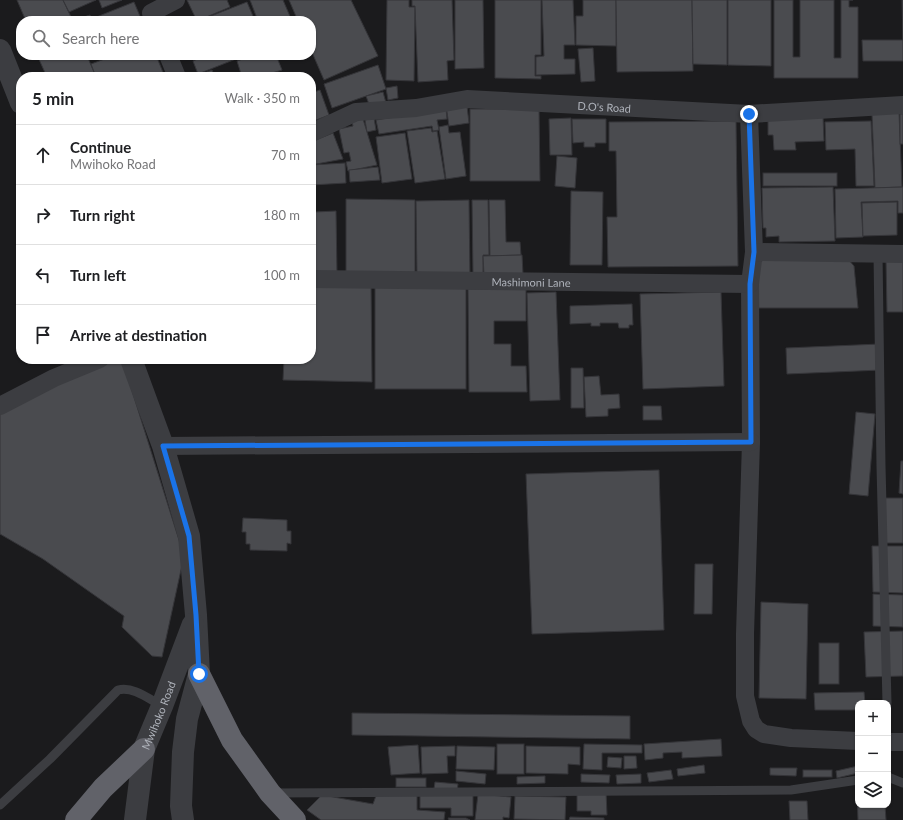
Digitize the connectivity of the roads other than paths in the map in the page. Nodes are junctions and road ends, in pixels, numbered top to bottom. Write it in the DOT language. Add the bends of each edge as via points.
graph roads {
  1 [pos="176,0"];
  2 [pos="150,11"];
  3 [pos="0,50"];
  4 [pos="170,60"];
  5 [pos="175,72"];
  6 [pos="16,90"];
  7 [pos="903,105"];
  8 [pos="749,114"];
  9 [pos="316,131"];
  10 [pos="754,252"];
  11 [pos="878,254"];
  12 [pos="903,254"];
  13 [pos="316,279"];
  14 [pos="750,284"];
  15 [pos="88,364"];
  16 [pos="133,364"];
  17 [pos="0,406"];
  18 [pos="751,442"];
  19 [pos="163,446"];
  20 [pos="196,615"];
  21 [pos="199,674"];
  22 [pos="887,700"];
  23 [pos="162,706"];
  24 [pos="855,741"];
  25 [pos="891,742"];
  26 [pos="903,742"];
  27 [pos="144,749"];
  28 [pos="891,778"];
  29 [pos="855,780"];
  30 [pos="903,783"];
  31 [pos="270,793"];
  32 [pos="0,805"];
  33 [pos="76,820"];
  34 [pos="135,820"];
  35 [pos="183,820"];
  36 [pos="295,820"];
  1 -- 2 [label="street"];
  3 -- 6 [label="street"];
  4 -- 5 [label="street"];
  7 -- 8 [label="street, D.O's Road"];
  8 -- 9 [label="street, D.O's Road" via="468,99 416,108 356,112"];
  8 -- 10 [label="street"];
  10 -- 11 [label="street"];
  10 -- 14 [label="street"];
  11 -- 12 [label="street"];
  11 -- 22 [label="lane"];
  13 -- 14 [label="street, Mashimoni Lane"];
  14 -- 18 [label="street"];
  15 -- 17 [label="street"];
  16 -- 19 [label="street, Mwihoko Road"];
  18 -- 19 [label="street"];
  18 -- 24 [label="street" via="745,696 751,721 756,729 764,734"];
  19 -- 20 [label="street, Mwihoko Road" via="189,536"];
  20 -- 21 [label="street, Mwihoko Road"];
  20 -- 23 [label="street, Mwihoko Road"];
  21 -- 31 [label="highway" via="232,740"];
  21 -- 35 [label="street, Mwihoko Road" via="187,719 183,752"];
  23 -- 27 [label="street, Mwihoko Road"];
  23 -- 32 [label="lane" via="136,692 125,688 118,690"];
  25 -- 26 [label="street"];
  27 -- 33 [label="highway" via="103,788"];
  27 -- 34 [label="street, Mwihoko Road"];
  28 -- 30 [label="lane"];
  29 -- 31 [label="lane" via="791,790"];
  31 -- 36 [label="highway"];
}
